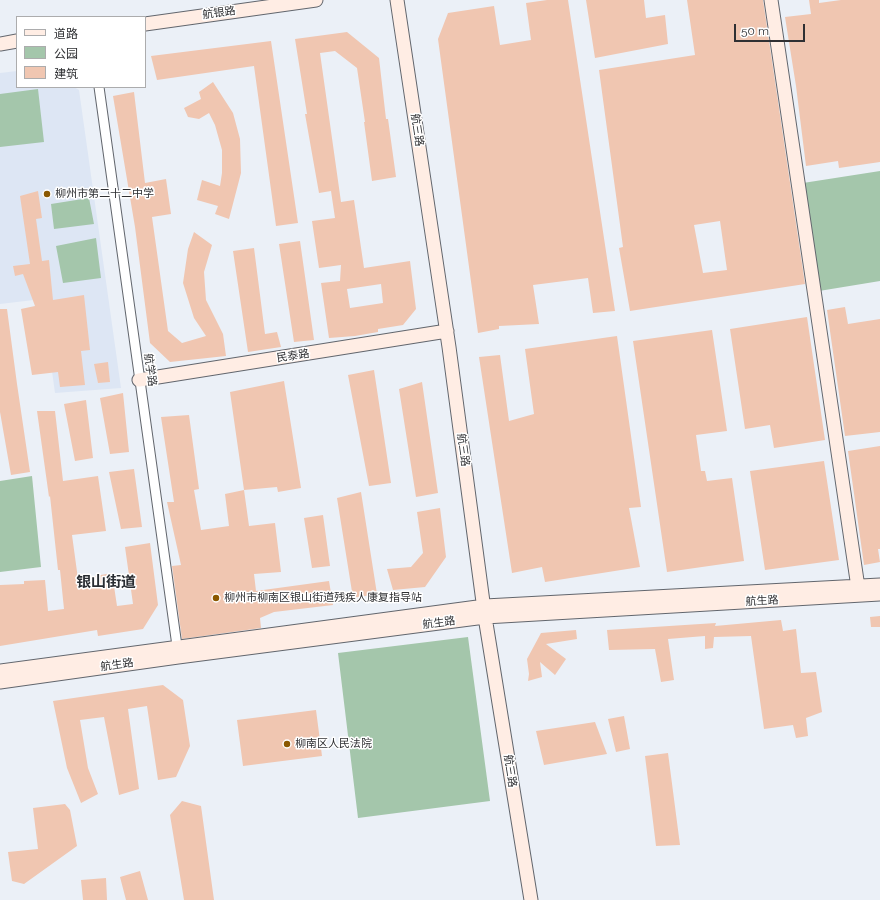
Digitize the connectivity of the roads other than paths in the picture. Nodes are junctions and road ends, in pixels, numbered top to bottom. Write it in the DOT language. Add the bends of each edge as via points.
graph roads {
  1 [pos="316,0"];
  2 [pos="397,0"];
  3 [pos="771,0"];
  4 [pos="146,24"];
  5 [pos="16,41"];
  6 [pos="0,44"];
  7 [pos="99,88"];
  8 [pos="447,331"];
  9 [pos="139,380"];
  10 [pos="880,585"];
  11 [pos="858,591"];
  12 [pos="880,594"];
  13 [pos="485,612"];
  14 [pos="178,652"];
  15 [pos="0,671"];
  16 [pos="0,682"];
  17 [pos="531,900"];
  1 -- 4 [label="street, 航银路"];
  2 -- 8 [label="street, 航三路"];
  3 -- 11 [label="street"];
  5 -- 6 [label="street"];
  7 -- 9 [label="street, 航学路"];
  8 -- 9 [label="street, 民泰路"];
  8 -- 13 [label="street, 航三路"];
  9 -- 14 [label="street, 航学路"];
  10 -- 11 [label="street"];
  11 -- 12 [label="street"];
  11 -- 13 [label="street"];
  13 -- 14 [label="street"];
  13 -- 17 [label="street, 航三路"];
  14 -- 15 [label="street"];
  14 -- 16 [label="street, 航生路"];
}
